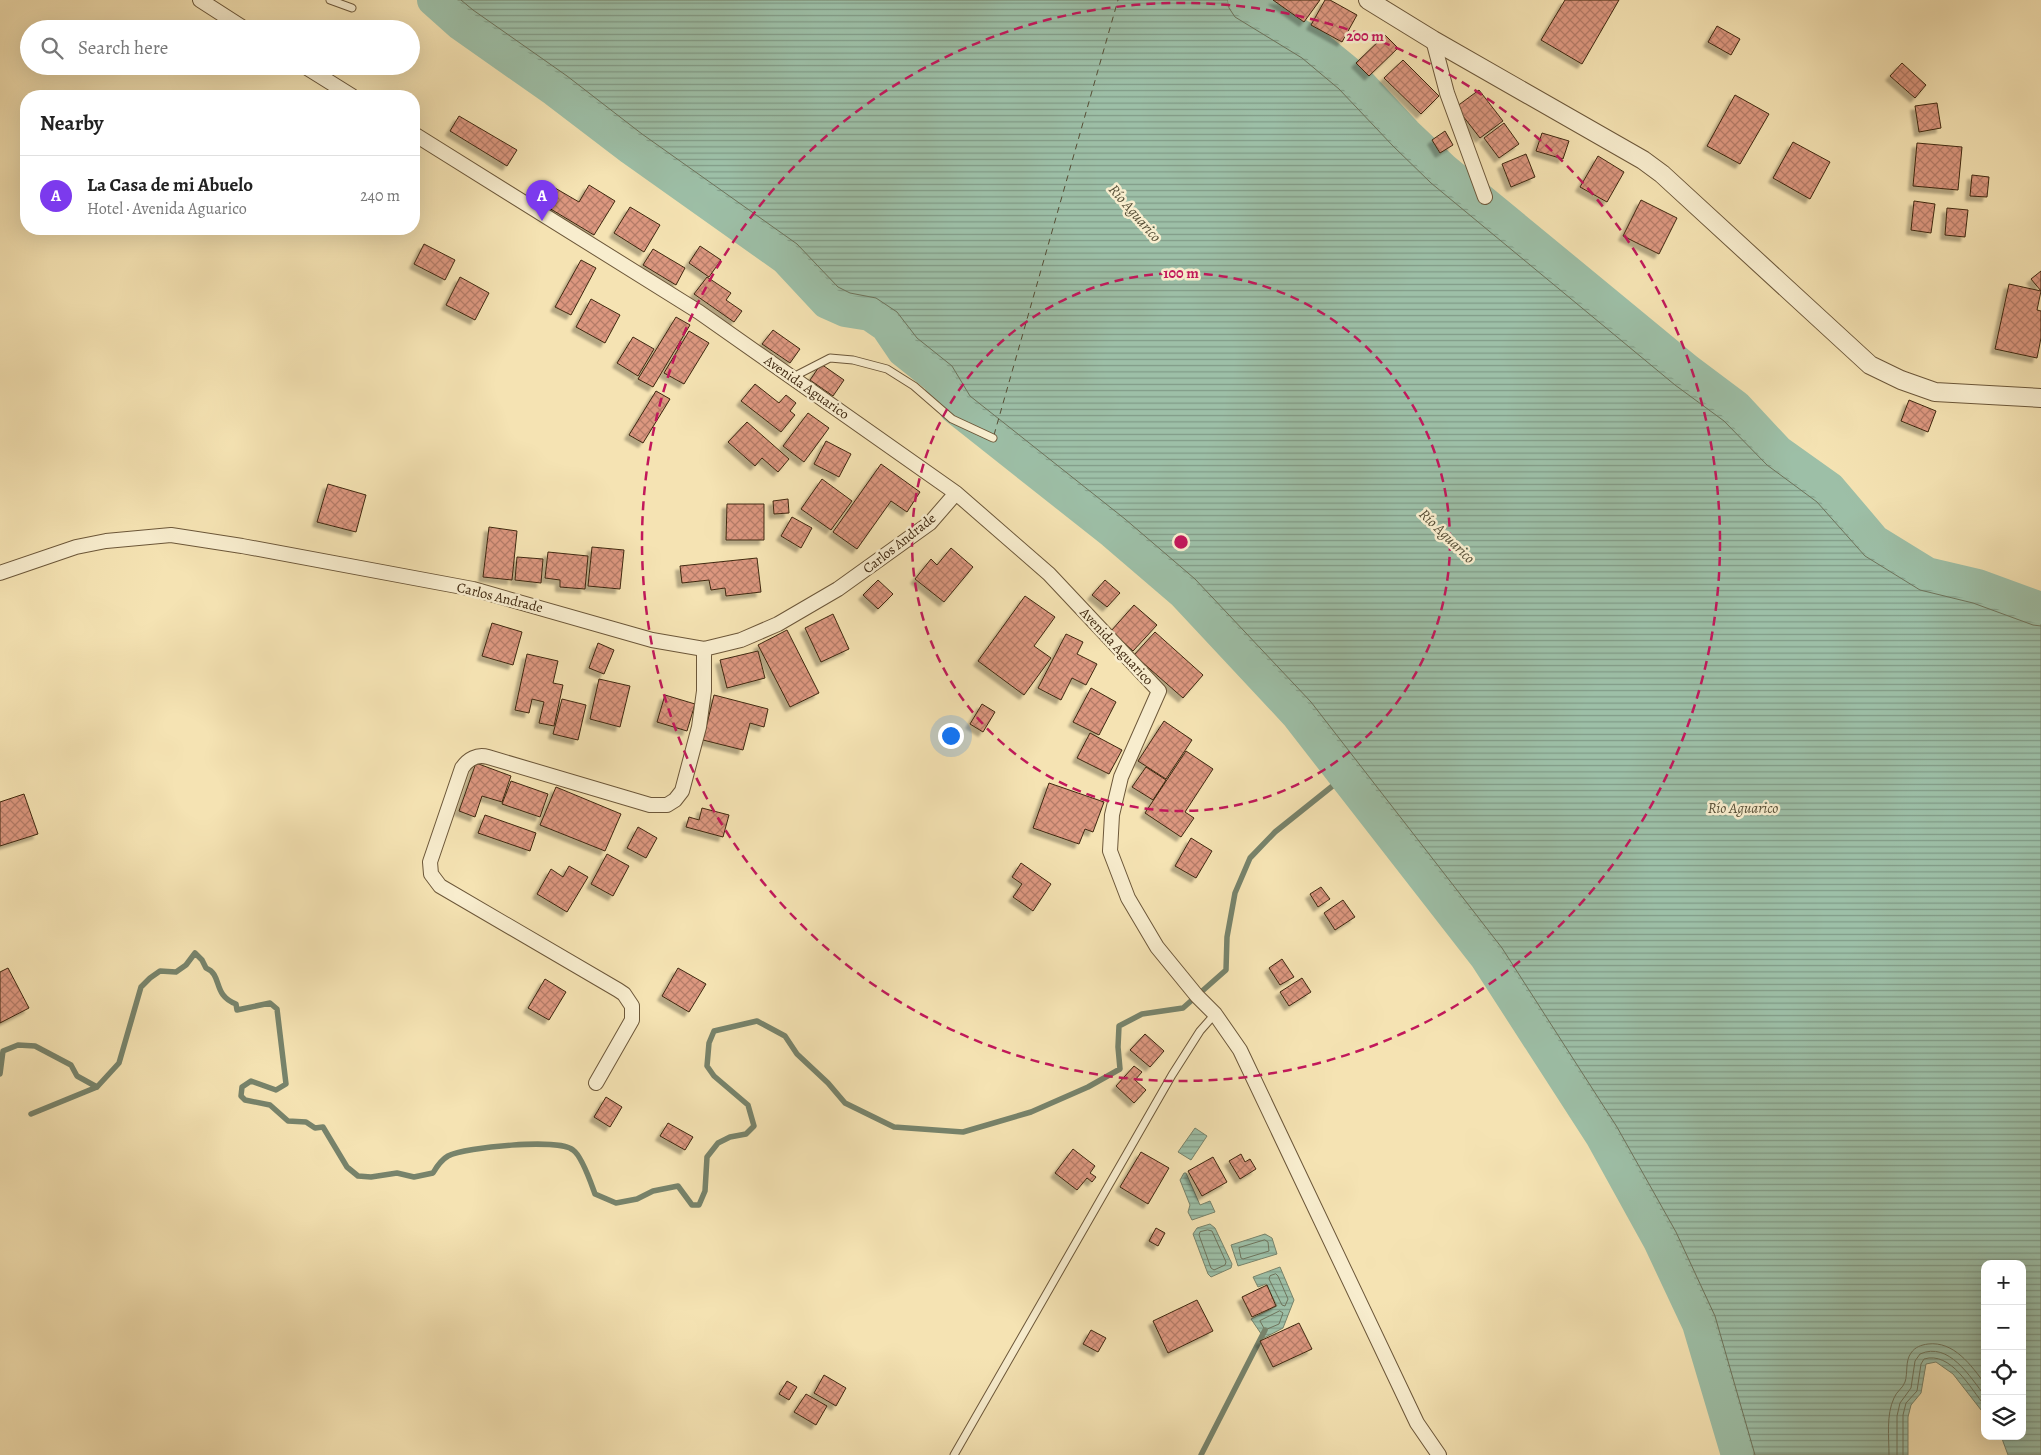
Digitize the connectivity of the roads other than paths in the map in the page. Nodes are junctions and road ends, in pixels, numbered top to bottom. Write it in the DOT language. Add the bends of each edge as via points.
graph roads {
  1 [pos="200,0"];
  2 [pos="330,0"];
  3 [pos="1368,0"];
  4 [pos="352,8"];
  5 [pos="231,20"];
  6 [pos="1433,40"];
  7 [pos="318,75"];
  8 [pos="342,90"];
  9 [pos="420,138"];
  10 [pos="1486,197"];
  11 [pos="793,377"];
  12 [pos="2041,398"];
  13 [pos="993,438"];
  14 [pos="956,493"];
  15 [pos="0,573"];
  16 [pos="704,649"];
  17 [pos="1215,1014"];
  18 [pos="596,1083"];
  19 [pos="954,1455"];
  20 [pos="1439,1455"];
  1 -- 5 [label="street"];
  2 -- 4 [label="lane"];
  3 -- 6 [label="street"];
  6 -- 10 [label="street" via="1447,93"];
  6 -- 12 [label="street" via="1644,160 1870,365 1935,392"];
  7 -- 8 [label="street"];
  9 -- 11 [label="street, Avenida Aguarico" via="699,312"];
  11 -- 13 [label="lane" via="830,358 887,369 914,386 952,419"];
  11 -- 14 [label="street, Avenida Aguarico"];
  14 -- 16 [label="street, Carlos Andrade" via="930,523 838,589 778,624 741,640"];
  14 -- 17 [label="street, Avenida Aguarico" via="1049,574 1159,691 1121,777 1112,815 1110,852 1128,898 1157,947 1196,996"];
  15 -- 16 [label="street, Carlos Andrade" via="76,547 171,535 473,589 652,640"];
  16 -- 18 [label="street" via="704,691 698,727 682,791 674,800 667,805 650,805 478,756 468,760 462,768 430,862 431,874 440,886 618,990 628,999 632,1006 632,1020"];
  17 -- 19 [label="lane" via="1172,1075"];
  17 -- 20 [label="street" via="1240,1050 1417,1423"];
}
